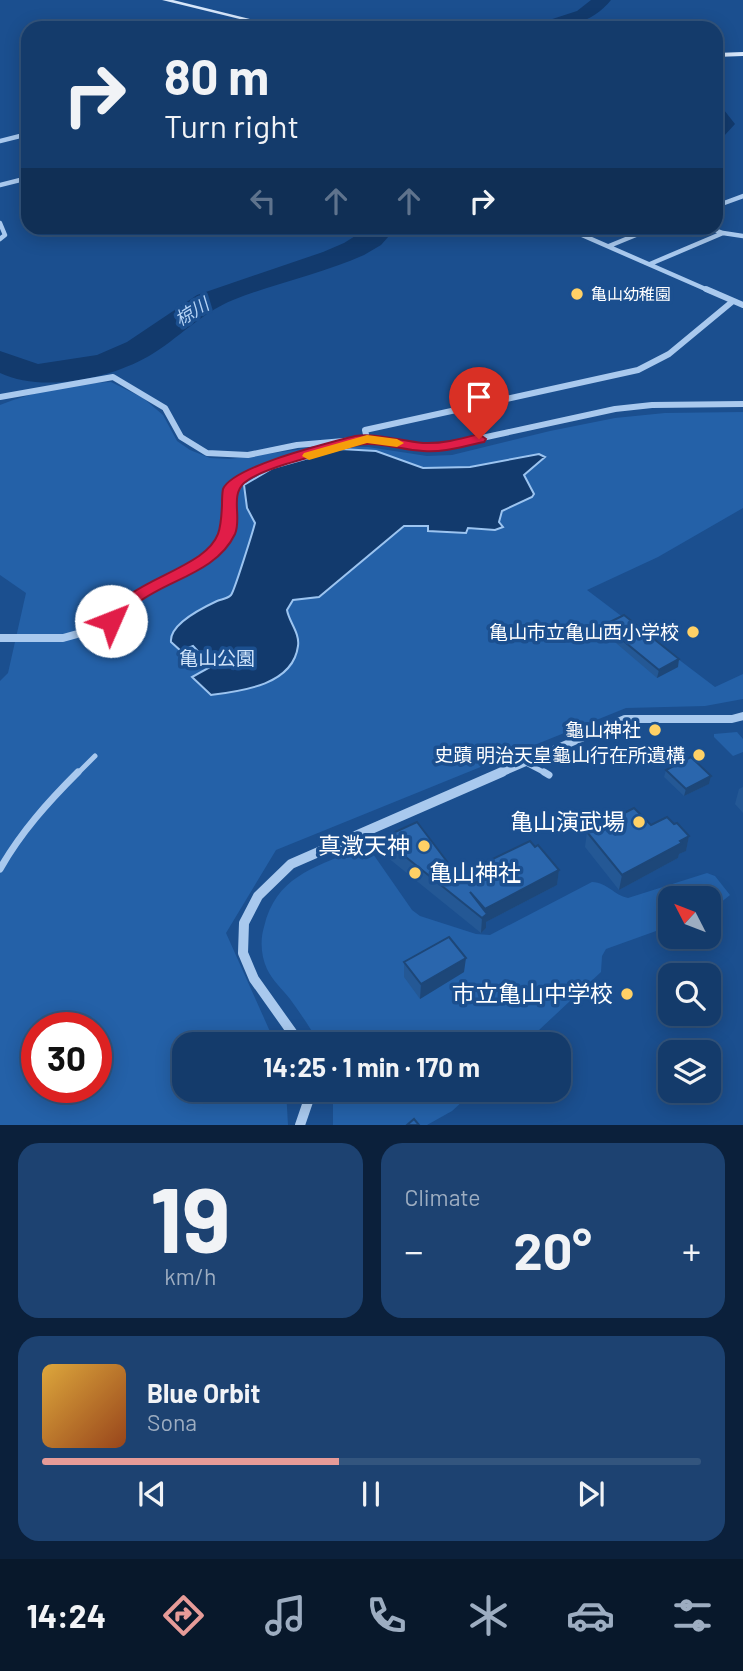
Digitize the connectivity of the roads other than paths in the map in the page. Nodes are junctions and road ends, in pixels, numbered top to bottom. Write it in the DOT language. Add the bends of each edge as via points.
graph roads {
  1 [pos="165,0"];
  2 [pos="254,21"];
  3 [pos="743,54"];
  4 [pos="723,55"];
  5 [pos="21,136"];
  6 [pos="0,141"];
  7 [pos="21,179"];
  8 [pos="0,185"];
  9 [pos="743,196"];
  10 [pos="723,203"];
  11 [pos="0,223"];
  12 [pos="723,233"];
  13 [pos="583,235"];
  14 [pos="636,235"];
  15 [pos="718,235"];
  16 [pos="743,236"];
  17 [pos="0,239"];
  18 [pos="609,246"];
  19 [pos="650,264"];
  20 [pos="733,301"];
  21 [pos="743,305"];
  22 [pos="0,397"];
  23 [pos="743,404"];
  24 [pos="367,439"];
  25 [pos="355,441"];
  26 [pos="0,638"];
  27 [pos="743,716"];
  28 [pos="95,757"];
  29 [pos="524,762"];
  30 [pos="549,775"];
  31 [pos="0,869"];
  32 [pos="292,1032"];
  33 [pos="308,1102"];
  34 [pos="300,1125"];
  1 -- 2 [label="main road"];
  3 -- 4 [label="main road"];
  5 -- 6 [label="street"];
  7 -- 8 [label="street"];
  9 -- 10 [label="street"];
  11 -- 17 [label="street" via="5,235"];
  12 -- 16 [label="street"];
  13 -- 18 [label="street"];
  14 -- 18 [label="street"];
  15 -- 19 [label="street"];
  18 -- 19 [label="street"];
  19 -- 20 [label="street"];
  20 -- 21 [label="street"];
  20 -- 24 [label="street" via="669,355 638,370 365,430"];
  22 -- 25 [label="street" via="113,377 165,408 181,437 207,453 248,455 297,445"];
  23 -- 24 [label="street" via="615,409 445,446"];
  24 -- 25 [label="street"];
  25 -- 26 [label="street" via="241,478 230,490 228,532 216,550 133,599 93,632 53,640"];
  27 -- 29 [label="street" via="625,719"];
  28 -- 31 [label="lane" via="44,806"];
  29 -- 30 [label="lane"];
  29 -- 32 [label="street" via="291,864 254,897 244,927 249,969"];
  33 -- 34 [label="street"];
}
